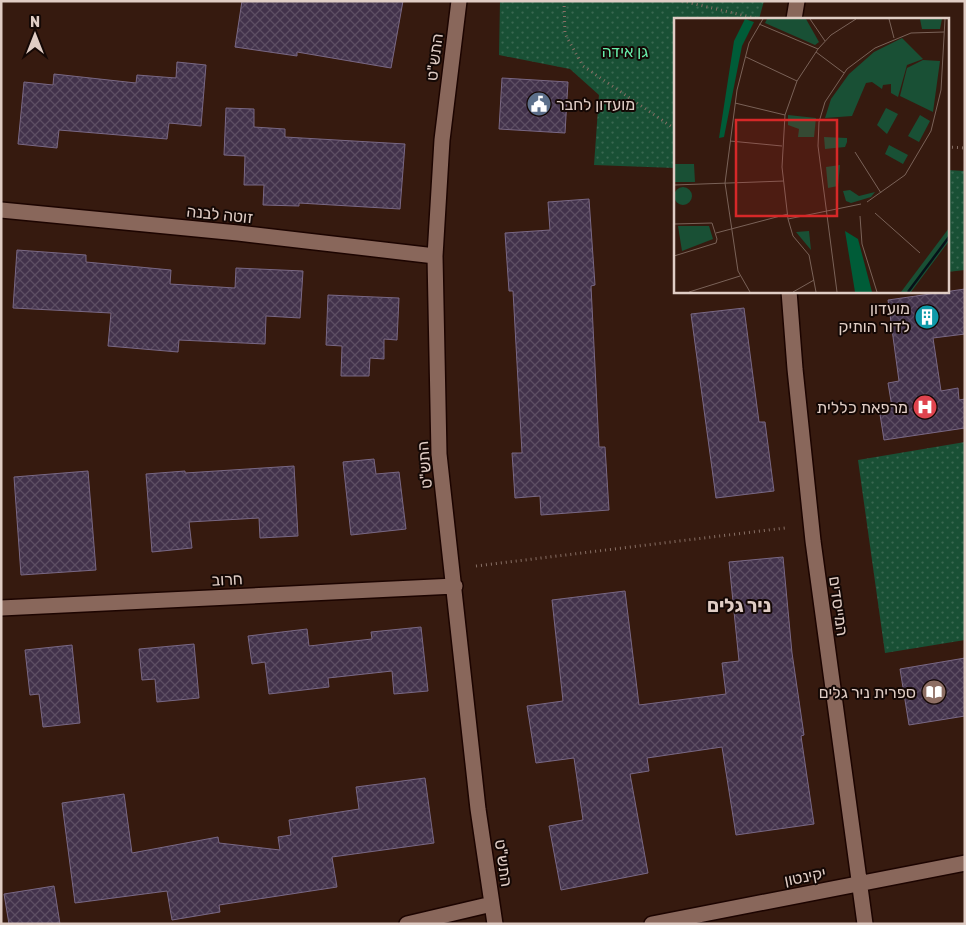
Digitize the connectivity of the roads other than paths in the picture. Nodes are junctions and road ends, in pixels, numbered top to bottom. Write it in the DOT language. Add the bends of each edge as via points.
graph roads {
  1 [pos="459,1"];
  2 [pos="798,1"];
  3 [pos="794,18"];
  4 [pos="1,210"];
  5 [pos="436,256"];
  6 [pos="789,292"];
  7 [pos="455,586"];
  8 [pos="1,608"];
  9 [pos="965,863"];
  10 [pos="858,884"];
  11 [pos="492,904"];
  12 [pos="407,924"];
  13 [pos="495,924"];
  14 [pos="652,924"];
  15 [pos="864,924"];
  1 -- 5 [label="street, התש\"ט" via="442,140"];
  2 -- 3 [label="street"];
  4 -- 5 [label="street, זוטה לבנה"];
  5 -- 7 [label="street, התש\"ט" via="440,454"];
  6 -- 10 [label="street, המייסדים" via="811,525"];
  7 -- 8 [label="street, חרוב"];
  7 -- 11 [label="street, התש\"ט" via="478,809"];
  9 -- 10 [label="street, יקינטון"];
  10 -- 14 [label="street, יקינטון"];
  10 -- 15 [label="street, המייסדים"];
  11 -- 12 [label="street"];
  11 -- 13 [label="street, התש\"ט"];
}
